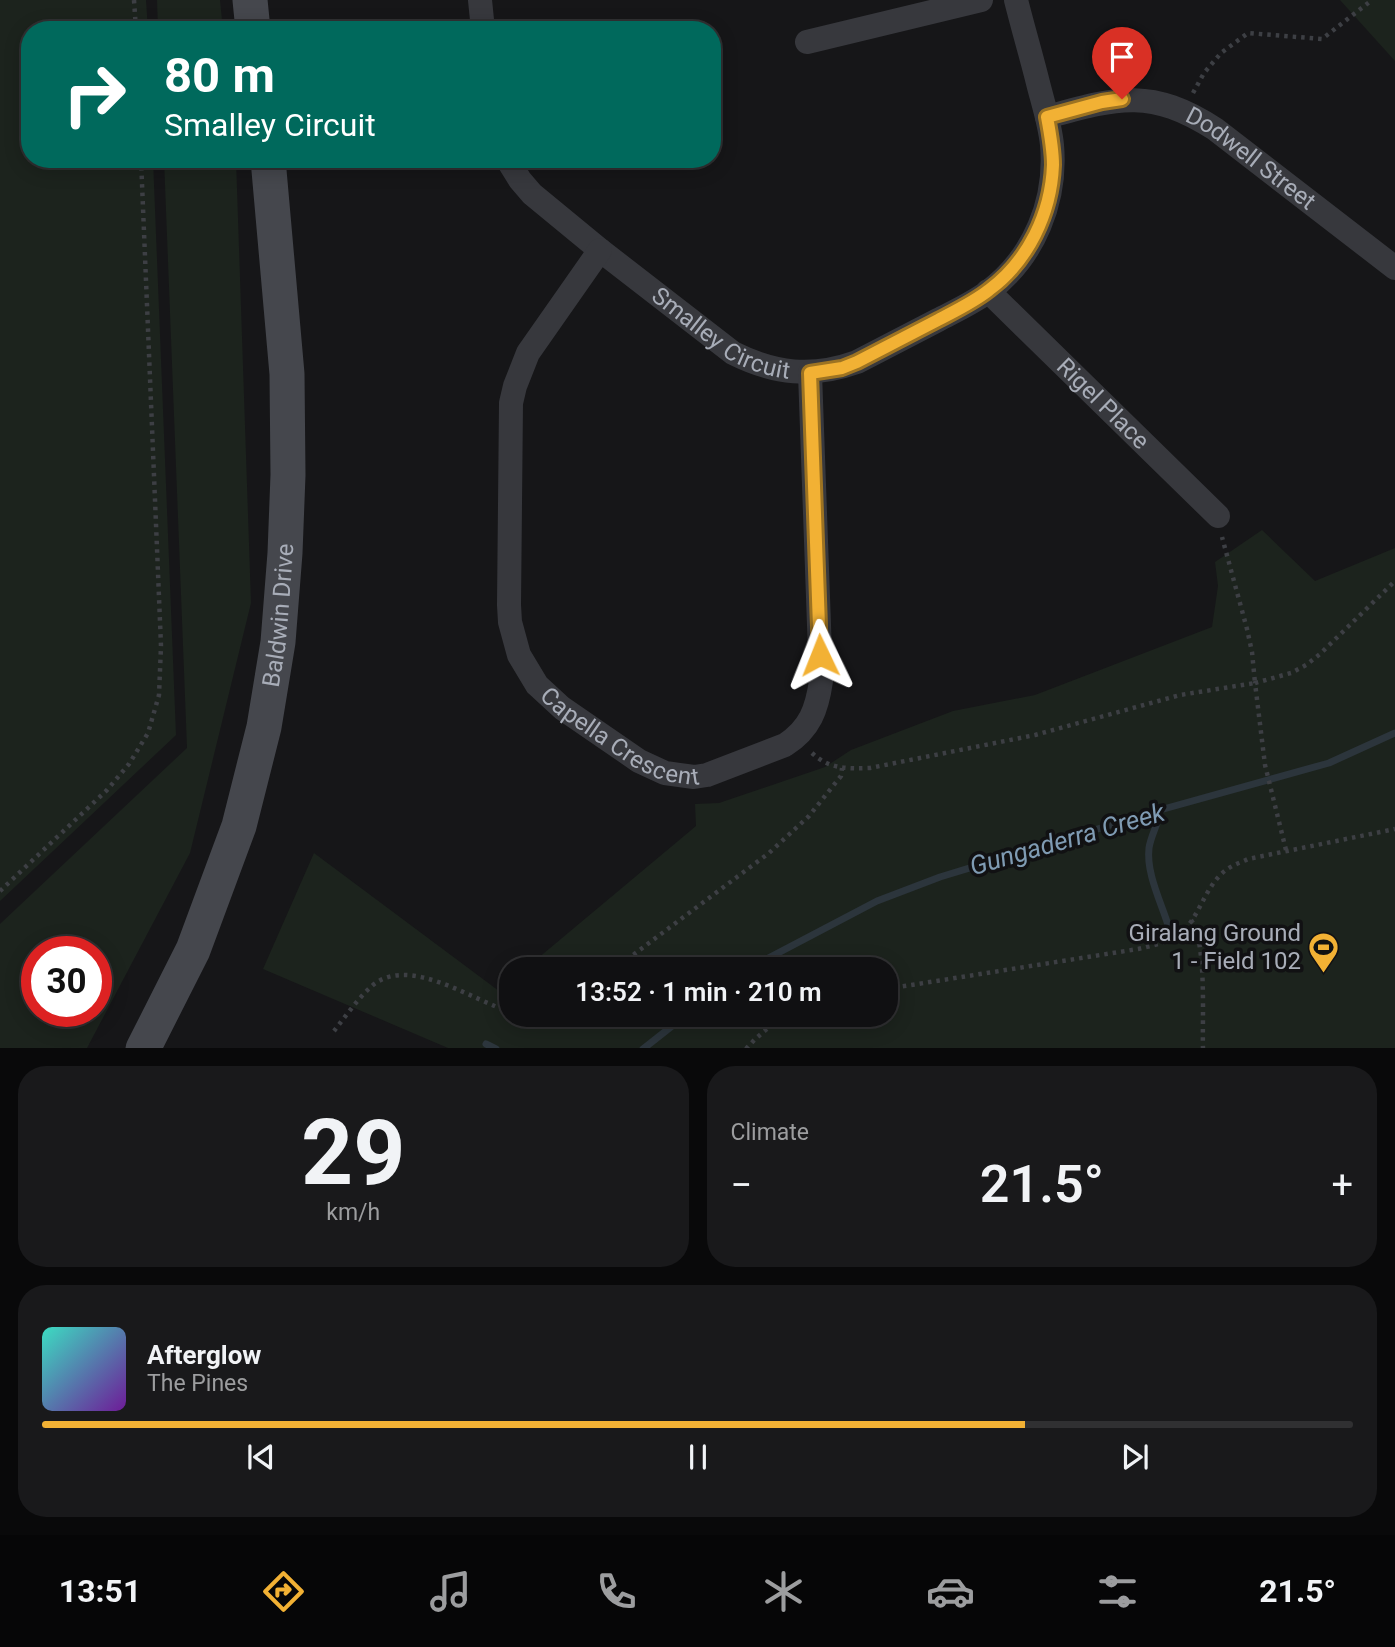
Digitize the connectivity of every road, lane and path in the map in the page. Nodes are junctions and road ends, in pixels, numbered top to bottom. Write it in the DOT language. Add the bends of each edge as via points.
graph roads {
  1 [pos="134,0"];
  2 [pos="250,0"];
  3 [pos="480,0"];
  4 [pos="981,0"];
  5 [pos="1016,0"];
  6 [pos="1372,0"];
  7 [pos="135,21"];
  8 [pos="252,21"];
  9 [pos="482,21"];
  10 [pos="807,42"];
  11 [pos="1184,111"];
  12 [pos="1047,117"];
  13 [pos="141,168"];
  14 [pos="269,168"];
  15 [pos="513,168"];
  16 [pos="600,250"];
  17 [pos="1395,268"];
  18 [pos="988,291"];
  19 [pos="810,373"];
  20 [pos="1218,516"];
  21 [pos="1395,581"];
  22 [pos="1255,683"];
  23 [pos="797,737"];
  24 [pos="842,768"];
  25 [pos="1395,829"];
  26 [pos="1286,850"];
  27 [pos="0,891"];
  28 [pos="1191,920"];
  29 [pos="630,957"];
  30 [pos="898,987"];
  31 [pos="499,1008"];
  32 [pos="769,1027"];
  33 [pos="334,1031"];
  34 [pos="142,1048"];
  35 [pos="746,1048"];
  36 [pos="1203,1048"];
  1 -- 7 [label="path"];
  2 -- 8 [label="main road"];
  3 -- 9 [label="street"];
  4 -- 10 [label="street"];
  5 -- 12 [label="street, Smalley Circuit"];
  6 -- 11 [label="path" via="1322,38 1248,33 1204,73"];
  11 -- 12 [label="street, Dodwell Street" via="1122,99"];
  11 -- 17 [label="street, Dodwell Street" via="1215,129"];
  12 -- 18 [label="street, Smalley Circuit" via="1053,164 1047,206 1018,262"];
  13 -- 27 [label="path" via="161,646 159,695 148,733 129,764"];
  14 -- 34 [label="main road, Baldwin Drive" via="287,374 288,475 278,642 264,727 239,826 193,950"];
  15 -- 16 [label="street, Smalley Circuit" via="532,194"];
  16 -- 19 [label="street, Smalley Circuit" via="733,353 770,368"];
  16 -- 23 [label="street, Capella Crescent" via="527,353 515,386 510,421 509,605 519,655 537,685 562,708 639,761 665,773 707,775"];
  18 -- 19 [label="street, Smalley Circuit" via="857,362"];
  18 -- 20 [label="street, Rigel Place"];
  19 -- 23 [label="street" via="821,681 818,703"];
  20 -- 22 [label="path" via="1247,629"];
  21 -- 22 [label="path" via="1306,665"];
  22 -- 24 [label="path" via="1181,695 1035,735 948,753 870,768"];
  22 -- 26 [label="path" via="1265,765"];
  23 -- 24 [label="path" via="819,759"];
  24 -- 29 [label="path" via="841,776 809,816 769,853"];
  25 -- 26 [label="path"];
  26 -- 28 [label="path" via="1229,868"];
  28 -- 30 [label="path" via="1160,944"];
  28 -- 36 [label="path" via="1201,950"];
  31 -- 33 [label="path" via="446,984 404,974 386,977 372,986"];
  32 -- 35 [label="path"];
}
